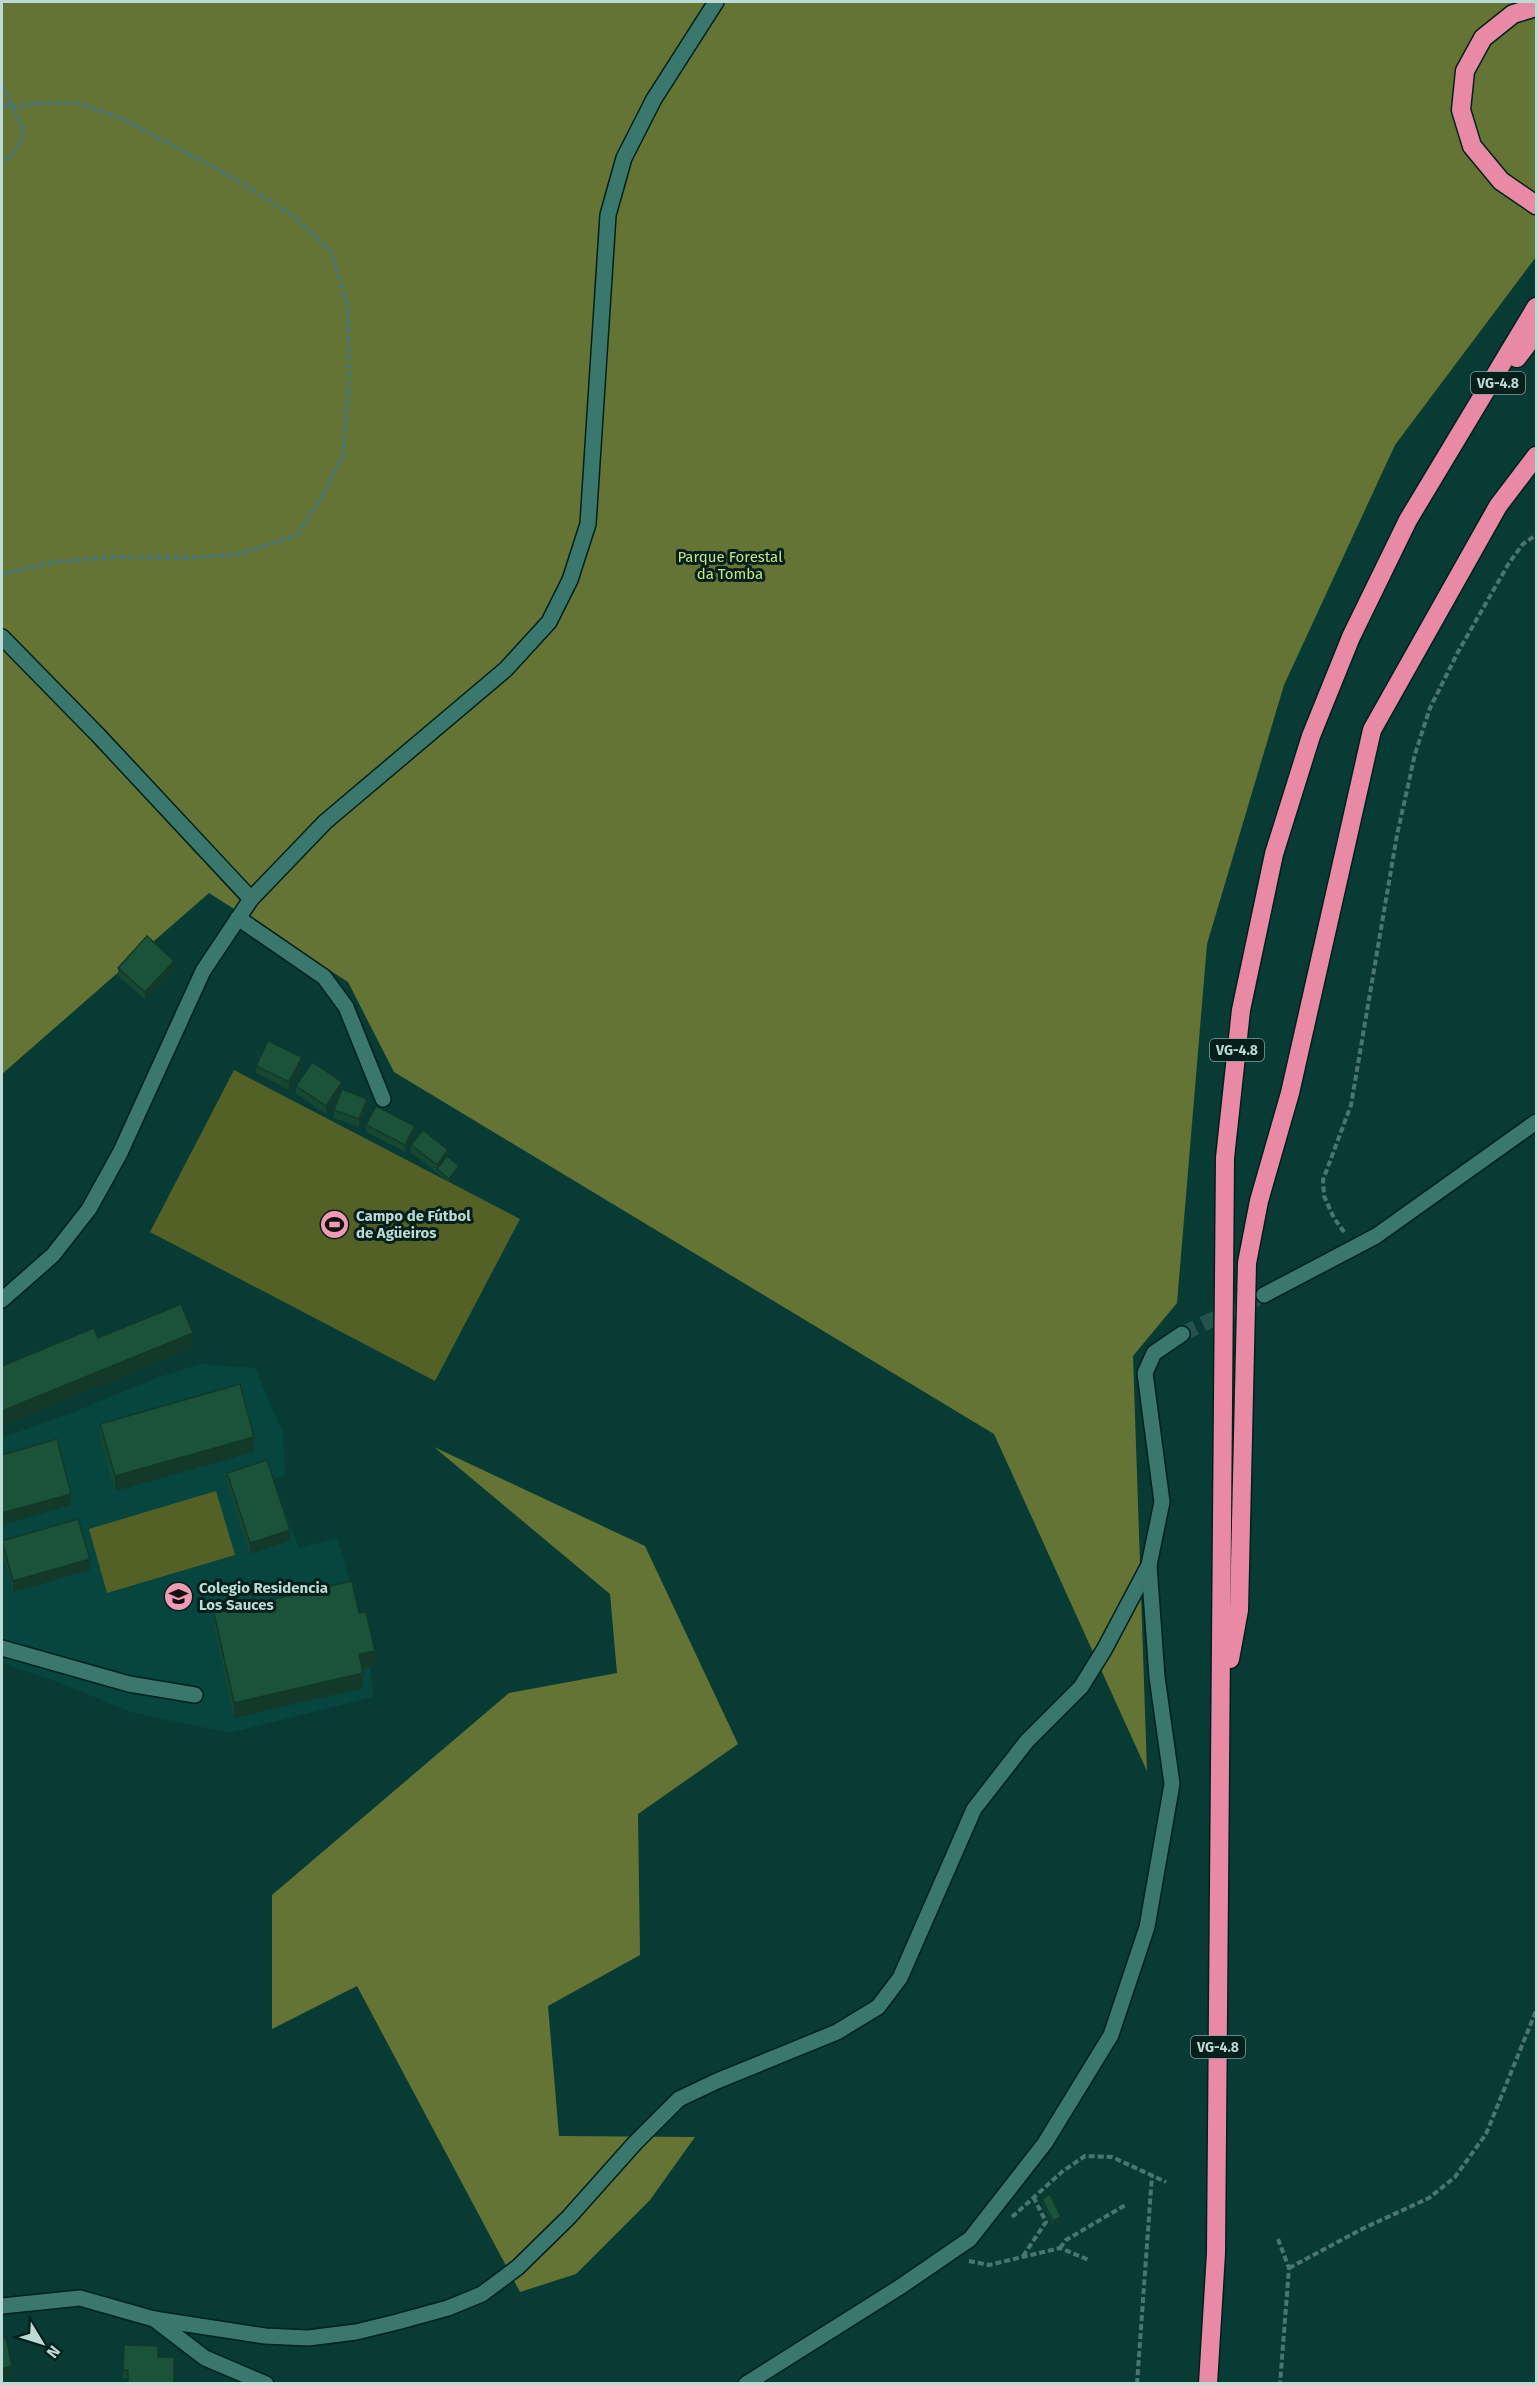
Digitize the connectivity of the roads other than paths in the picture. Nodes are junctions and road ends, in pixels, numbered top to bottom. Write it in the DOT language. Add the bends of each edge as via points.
graph roads {
  1 [pos="716,2"];
  2 [pos="1536,7"];
  3 [pos="1536,205"];
  4 [pos="1536,307"];
  5 [pos="1536,333"];
  6 [pos="1460,433"];
  7 [pos="1536,456"];
  8 [pos="2,637"];
  9 [pos="251,899"];
  10 [pos="238,918"];
  11 [pos="383,1099"];
  12 [pos="1536,1122"];
  13 [pos="1264,1295"];
  14 [pos="2,1300"];
  15 [pos="1182,1334"];
  16 [pos="1149,1564"];
  17 [pos="2,1648"];
  18 [pos="195,1695"];
  19 [pos="1221,1711"];
  20 [pos="2,2306"];
  21 [pos="154,2319"];
  22 [pos="266,2384"];
  23 [pos="746,2384"];
  24 [pos="1209,2384"];
  1 -- 9 [label="street" via="654,99 634,138 624,158 608,215 588,524 570,580 549,622 506,669 325,822"];
  2 -- 3 [label="highway" via="1513,14 1484,38 1465,71 1461,110 1472,146 1501,181"];
  4 -- 6 [label="highway"];
  5 -- 6 [label="highway, VG-4.8"];
  6 -- 19 [label="highway, VG-4.8" via="1403,530 1351,637 1311,736 1274,854 1241,1010 1225,1158"];
  7 -- 19 [label="highway" via="1497,506 1372,730 1290,1093 1259,1201 1247,1263 1239,1610"];
  8 -- 9 [label="street"];
  9 -- 10 [label="street"];
  10 -- 11 [label="street" via="324,977 346,1007"];
  10 -- 14 [label="street" via="203,971 120,1153 89,1209 53,1255"];
  12 -- 13 [label="street" via="1376,1236"];
  15 -- 16 [label="street" via="1155,1353 1145,1373 1162,1503"];
  16 -- 21 [label="street" via="1081,1687 1027,1741 974,1809 900,1978 878,2007 837,2032 679,2099 569,2217 518,2267 482,2294 448,2308 356,2332 308,2338 265,2336"];
  16 -- 23 [label="street" via="1157,1677 1172,1784 1147,1927 1111,2035 1045,2143 970,2240"];
  17 -- 18 [label="street" via="129,1684"];
  19 -- 24 [label="highway, VG-4.8" via="1216,2253"];
  20 -- 21 [label="street" via="80,2298"];
  21 -- 22 [label="street" via="205,2358"];
}
